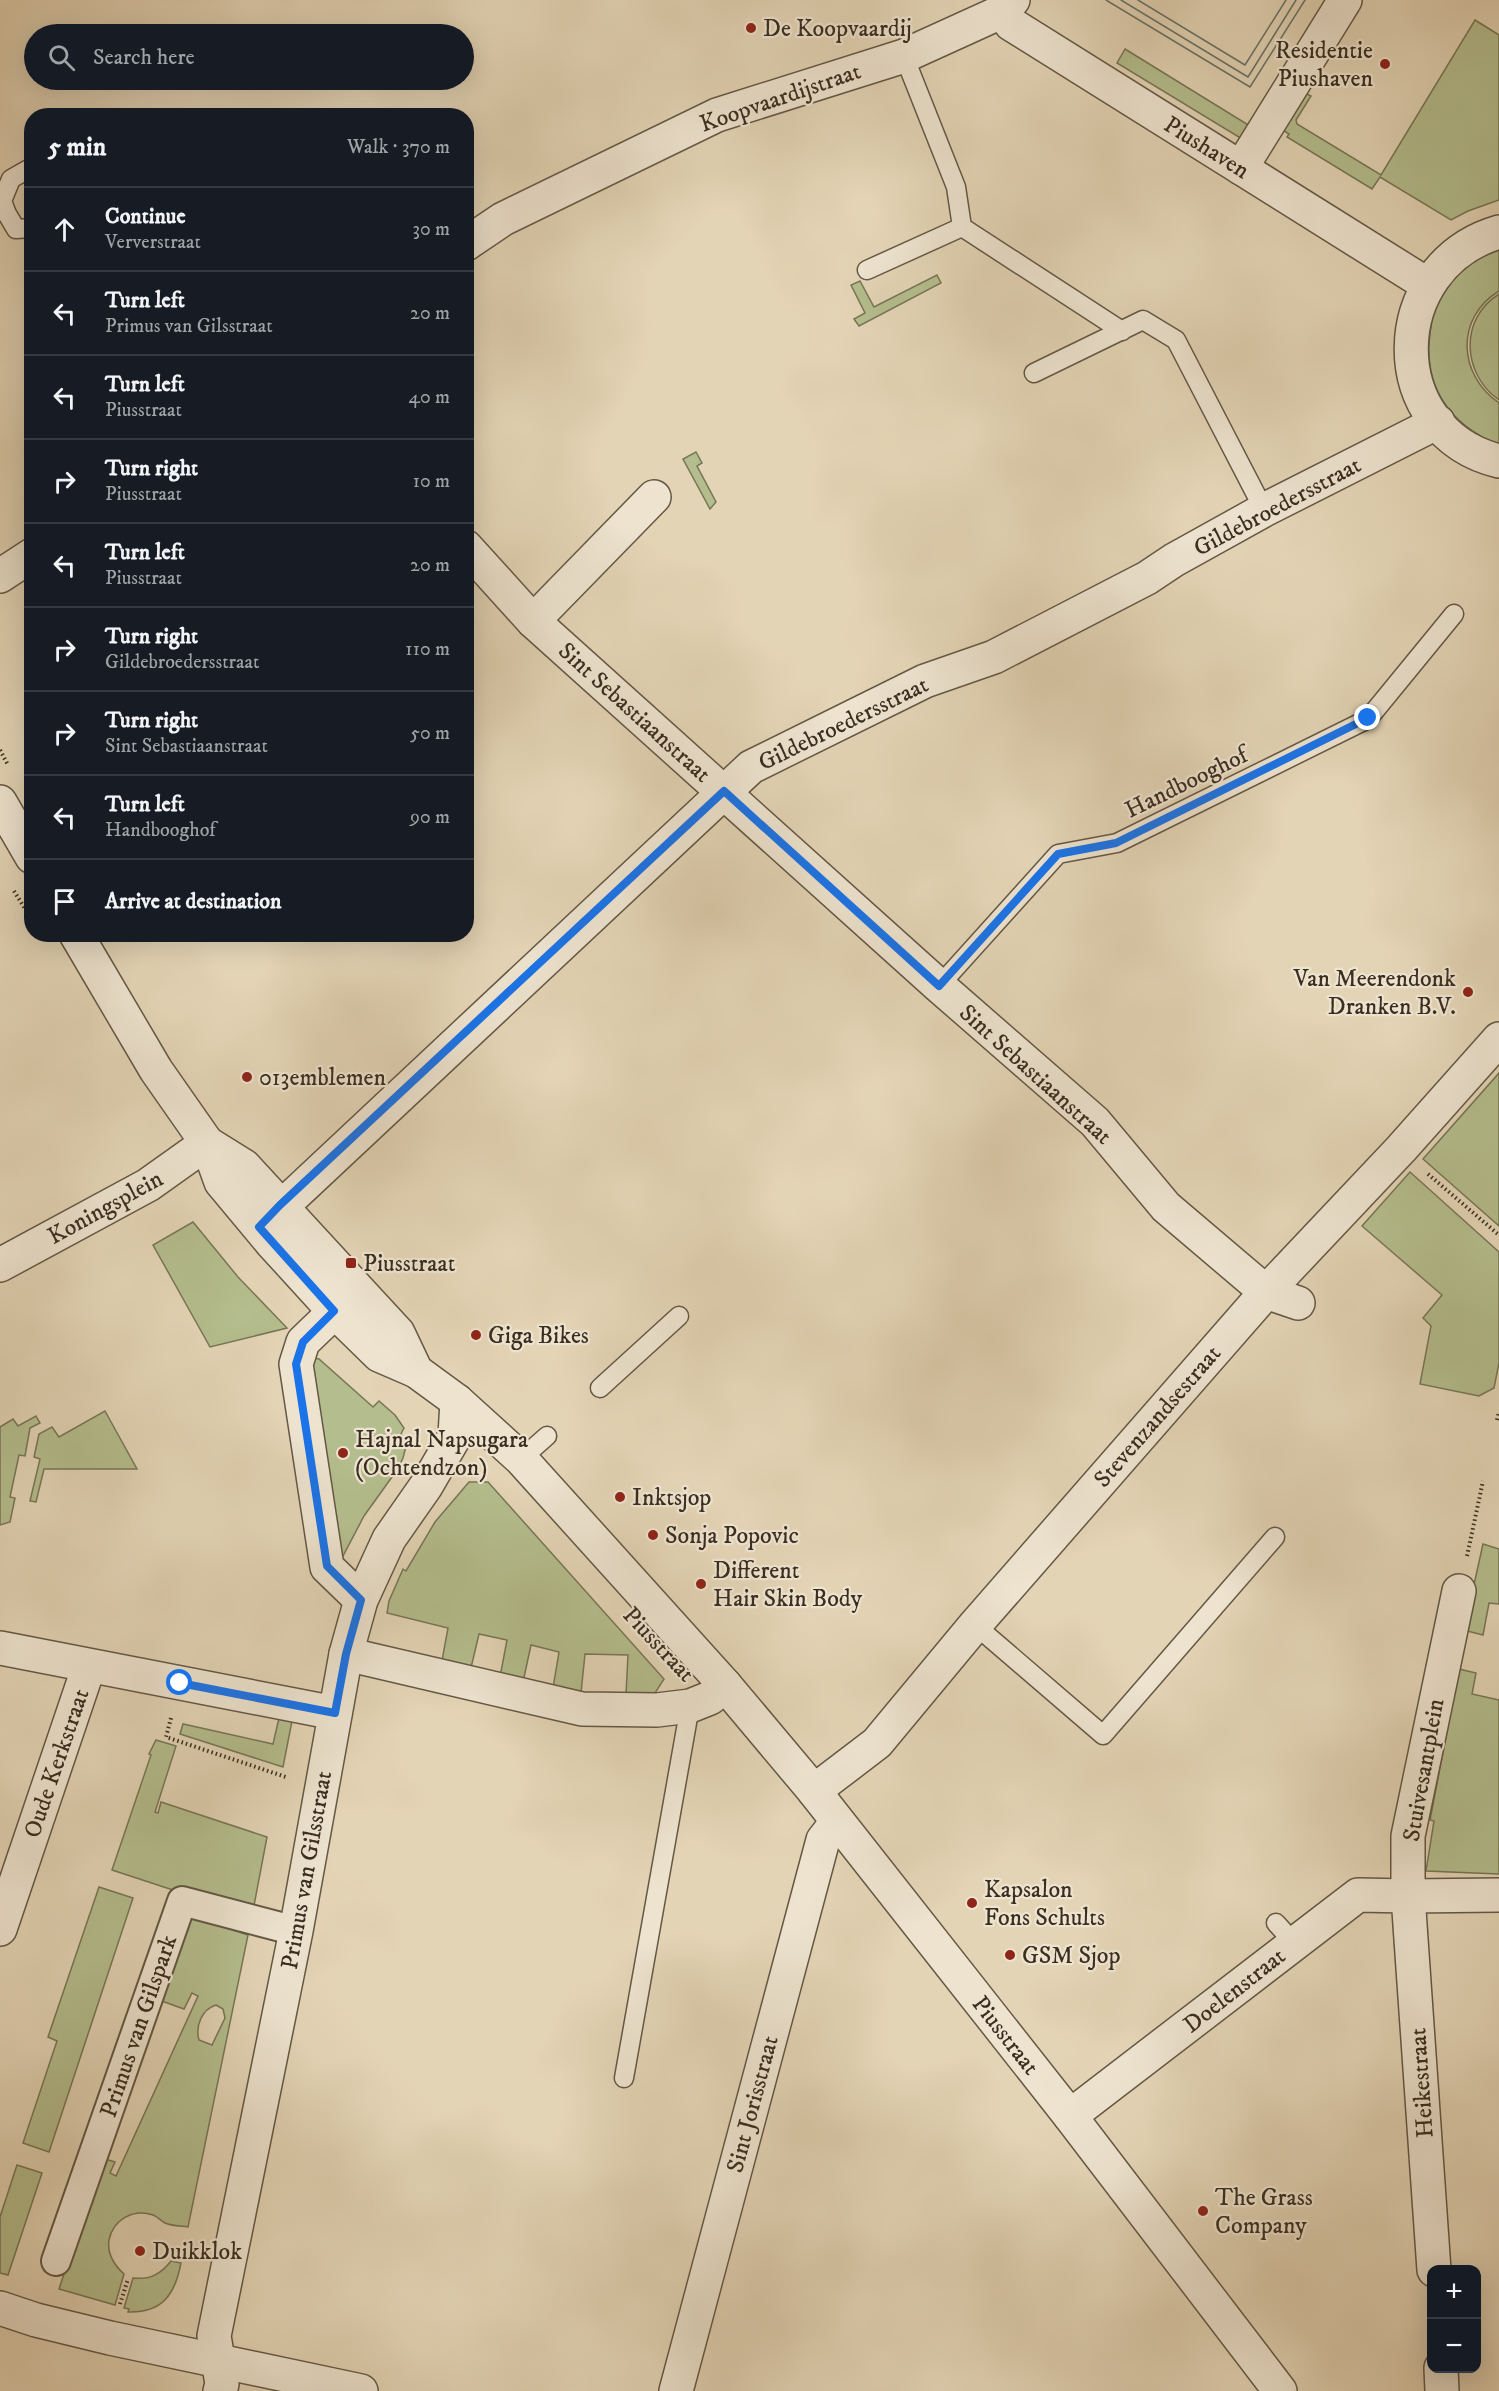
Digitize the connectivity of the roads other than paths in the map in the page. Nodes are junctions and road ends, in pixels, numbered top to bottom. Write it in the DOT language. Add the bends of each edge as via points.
graph roads {
  1 [pos="1345,0"];
  2 [pos="1005,4"];
  3 [pos="904,56"];
  4 [pos="1241,168"];
  5 [pos="24,172"];
  6 [pos="24,228"];
  7 [pos="962,228"];
  8 [pos="1499,232"];
  9 [pos="474,238"];
  10 [pos="867,270"];
  11 [pos="1428,285"];
  12 [pos="1122,331"];
  13 [pos="1034,373"];
  14 [pos="1438,422"];
  15 [pos="1499,461"];
  16 [pos="654,497"];
  17 [pos="1264,510"];
  18 [pos="474,556"];
  19 [pos="24,560"];
  20 [pos="0,576"];
  21 [pos="1454,614"];
  22 [pos="533,621"];
  23 [pos="724,791"];
  24 [pos="0,802"];
  25 [pos="24,843"];
  26 [pos="80,942"];
  27 [pos="939,986"];
  28 [pos="1499,1039"];
  29 [pos="207,1143"];
  30 [pos="270,1216"];
  31 [pos="0,1265"];
  32 [pos="358,1289"];
  33 [pos="1266,1292"];
  34 [pos="1298,1303"];
  35 [pos="334,1311"];
  36 [pos="679,1316"];
  37 [pos="416,1371"];
  38 [pos="600,1388"];
  39 [pos="458,1401"];
  40 [pos="547,1436"];
  41 [pos="521,1459"];
  42 [pos="1275,1537"];
  43 [pos="1459,1591"];
  44 [pos="361,1600"];
  45 [pos="975,1625"];
  46 [pos="0,1648"];
  47 [pos="346,1654"];
  48 [pos="89,1666"];
  49 [pos="725,1685"];
  50 [pos="690,1706"];
  51 [pos="335,1713"];
  52 [pos="814,1791"];
  53 [pos="837,1822"];
  54 [pos="1499,1895"];
  55 [pos="1408,1896"];
  56 [pos="0,1929"];
  57 [pos="296,1931"];
  58 [pos="624,2078"];
  59 [pos="1070,2116"];
  60 [pos="56,2261"];
  61 [pos="1434,2265"];
  62 [pos="0,2308"];
  63 [pos="1441,2373"];
  64 [pos="219,2375"];
  65 [pos="361,2391"];
  66 [pos="676,2391"];
  67 [pos="1280,2391"];
  68 [pos="1442,2391"];
  1 -- 4 [label="street"];
  2 -- 3 [label="street, Koopvaardijstraat"];
  2 -- 4 [label="street, Piushaven" via="1011,24"];
  3 -- 7 [label="lane" via="956,187"];
  3 -- 9 [label="street, Koopvaardijstraat" via="717,115 502,219"];
  4 -- 11 [label="street, Piushaven"];
  5 -- 6 [label="lane" via="11,180 2,201 16,229"];
  7 -- 10 [label="lane"];
  7 -- 12 [label="lane"];
  8 -- 11 [label="street" via="1461,249"];
  11 -- 14 [label="street" via="1414,319 1411,355 1419,391"];
  12 -- 13 [label="lane"];
  12 -- 17 [label="lane" via="1143,320 1176,340"];
  14 -- 15 [label="street" via="1464,446"];
  14 -- 17 [label="street, Gildebroedersstraat"];
  16 -- 22 [label="street"];
  17 -- 23 [label="street, Gildebroedersstraat" via="1147,578 994,657 924,681 751,767"];
  18 -- 22 [label="street, Sint Sebastiaanstraat"];
  19 -- 20 [label="street"];
  21 -- 27 [label="lane, Handbooghof" via="1368,718 1116,843 1058,854"];
  22 -- 23 [label="street, Sint Sebastiaanstraat"];
  23 -- 27 [label="street, Sint Sebastiaanstraat"];
  23 -- 30 [label="street, Gildebroedersstraat"];
  24 -- 25 [label="street"];
  26 -- 29 [label="street, Piusstraat" via="156,1070"];
  27 -- 33 [label="street, Sint Sebastiaanstraat" via="1095,1122 1166,1207"];
  28 -- 33 [label="street, Stevenzandsestraat"];
  29 -- 30 [label="street, Piusstraat" via="244,1166"];
  29 -- 31 [label="street, Koningsplein" via="148,1185"];
  30 -- 32 [label="street, Piusstraat"];
  30 -- 35 [label="street, Piusstraat"];
  32 -- 35 [label="street"];
  32 -- 37 [label="street, Piusstraat" via="398,1333"];
  33 -- 34 [label="street"];
  33 -- 45 [label="street, Stevenzandsestraat"];
  35 -- 37 [label="street, Piusstraat" via="379,1355"];
  35 -- 44 [label="street" via="303,1342 296,1364 327,1566"];
  36 -- 38 [label="lane"];
  37 -- 39 [label="street, Piusstraat"];
  39 -- 41 [label="street, Piusstraat"];
  39 -- 44 [label="street, Primus van Gilsstraat" via="455,1436 389,1539"];
  40 -- 41 [label="lane"];
  41 -- 49 [label="street, Piusstraat"];
  42 -- 45 [label="lane" via="1103,1735"];
  43 -- 55 [label="street, Stuivesantplein" via="1408,1836"];
  44 -- 47 [label="street, Primus van Gilsstraat"];
  45 -- 52 [label="street, Stevenzandsestraat" via="876,1743"];
  46 -- 48 [label="street"];
  47 -- 50 [label="street, Piusstraat" via="582,1709 657,1710"];
  47 -- 51 [label="street, Primus van Gilsstraat"];
  48 -- 51 [label="street"];
  48 -- 56 [label="street, Oude Kerkstraat"];
  49 -- 50 [label="street, Piusstraat" via="710,1698"];
  49 -- 52 [label="street, Piusstraat"];
  50 -- 58 [label="lane"];
  51 -- 57 [label="street, Primus van Gilsstraat"];
  52 -- 53 [label="street, Piusstraat"];
  53 -- 59 [label="street, Piusstraat"];
  53 -- 66 [label="street, Sint Jorisstraat" via="823,1840"];
  54 -- 55 [label="street"];
  55 -- 59 [label="street, Doelenstraat" via="1358,1895 1285,1933"];
  55 -- 61 [label="street, Heikestraat"];
  57 -- 60 [label="street, Primus van Gilspark" via="182,1901"];
  57 -- 64 [label="street, Primus van Gilsstraat" via="214,2336"];
  59 -- 67 [label="street, Piusstraat"];
  62 -- 64 [label="street" via="121,2341"];
  63 -- 68 [label="street"];
  64 -- 65 [label="street"];
}
